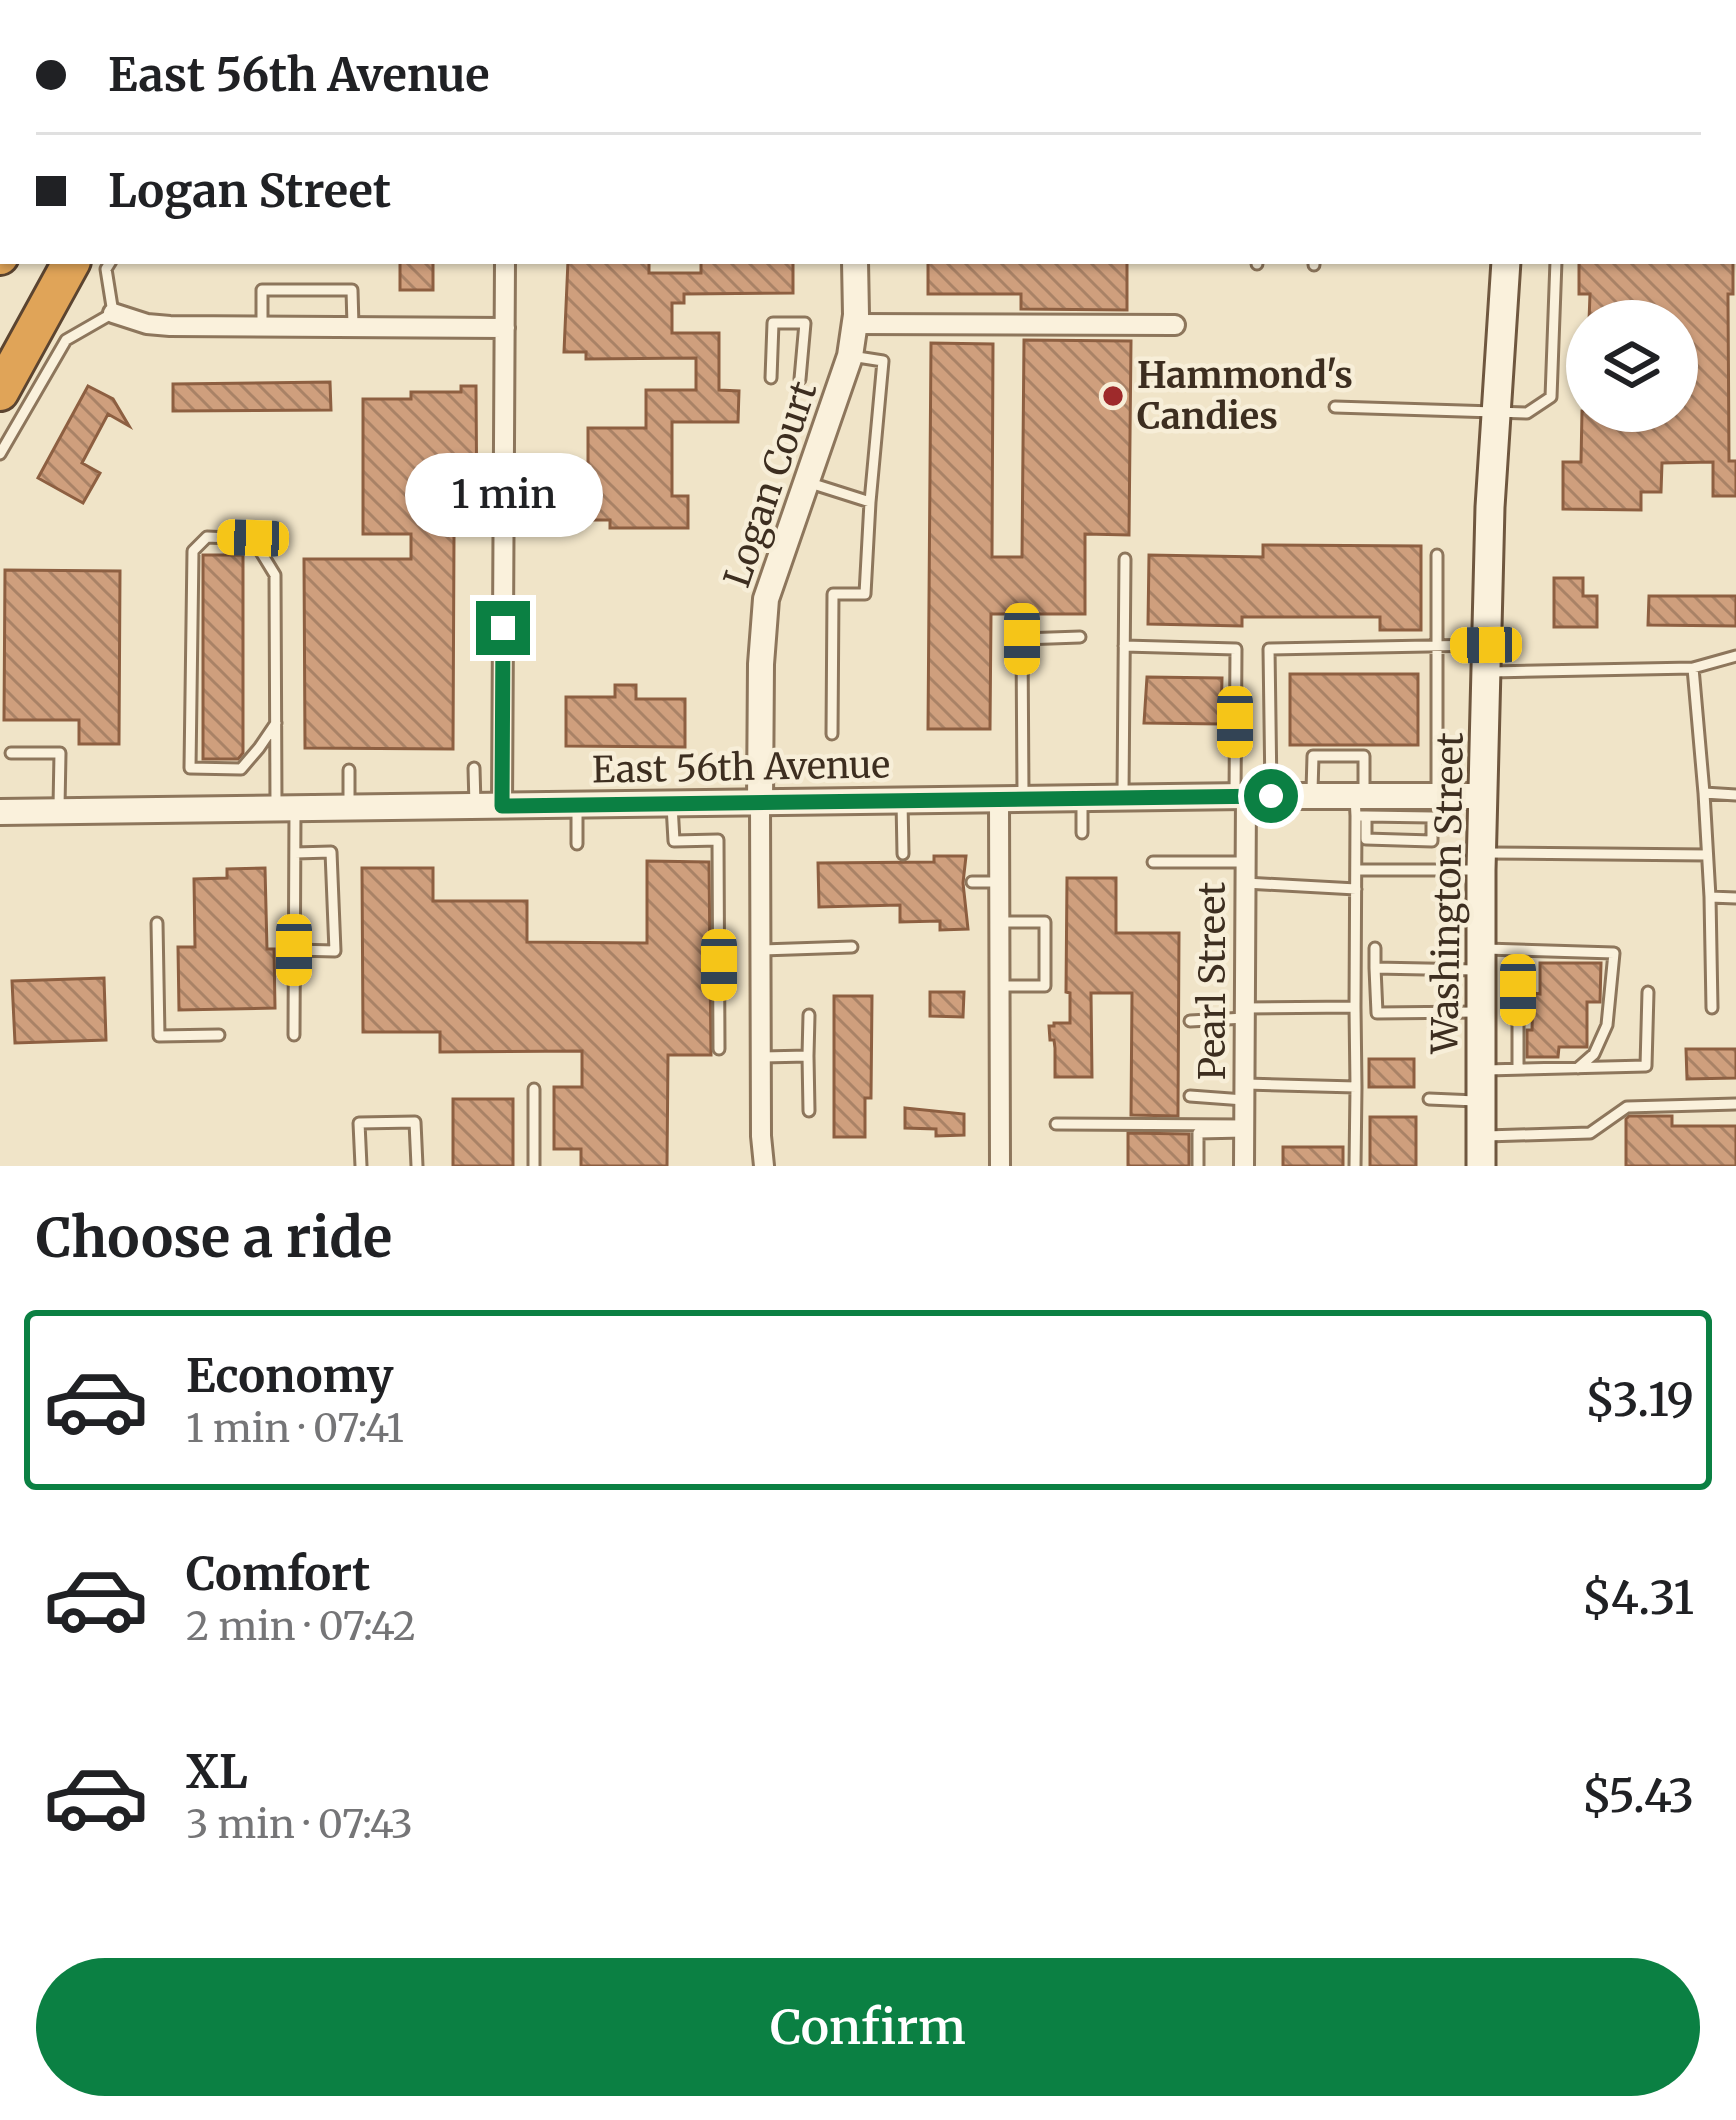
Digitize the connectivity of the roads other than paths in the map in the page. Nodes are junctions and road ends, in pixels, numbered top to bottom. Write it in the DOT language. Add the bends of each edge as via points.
graph roads {
  1 [pos="70,264"];
  2 [pos="109,264"];
  3 [pos="505,264"];
  4 [pos="855,264"];
  5 [pos="1506,264"];
  6 [pos="1556,264"];
  7 [pos="112,313"];
  8 [pos="855,324"];
  9 [pos="1175,325"];
  10 [pos="262,327"];
  11 [pos="353,328"];
  12 [pos="505,328"];
  13 [pos="850,356"];
  14 [pos="771,378"];
  15 [pos="800,379"];
  16 [pos="0,392"];
  17 [pos="1335,407"];
  18 [pos="1496,413"];
  19 [pos="0,454"];
  20 [pos="807,482"];
  21 [pos="870,502"];
  22 [pos="1437,555"];
  23 [pos="1125,559"];
  24 [pos="1080,637"];
  25 [pos="1124,646"];
  26 [pos="1435,646"];
  27 [pos="1736,656"];
  28 [pos="1486,658"];
  29 [pos="1694,668"];
  30 [pos="276,723"];
  31 [pos="832,734"];
  32 [pos="11,753"];
  33 [pos="474,768"];
  34 [pos="349,770"];
  35 [pos="1704,793"];
  36 [pos="1736,795"];
  37 [pos="1251,796"];
  38 [pos="1312,796"];
  39 [pos="1437,796"];
  40 [pos="1484,796"];
  41 [pos="1123,798"];
  42 [pos="1082,799"];
  43 [pos="1011,800"];
  44 [pos="902,801"];
  45 [pos="760,803"];
  46 [pos="672,805"];
  47 [pos="502,806"];
  48 [pos="577,806"];
  49 [pos="1360,806"];
  50 [pos="475,807"];
  51 [pos="350,808"];
  52 [pos="285,809"];
  53 [pos="0,812"];
  54 [pos="59,812"];
  55 [pos="1082,832"];
  56 [pos="577,844"];
  57 [pos="295,853"];
  58 [pos="903,854"];
  59 [pos="1707,855"];
  60 [pos="1153,862"];
  61 [pos="1246,862"];
  62 [pos="1482,862"];
  63 [pos="1356,870"];
  64 [pos="972,882"];
  65 [pos="999,882"];
  66 [pos="1246,883"];
  67 [pos="1356,889"];
  68 [pos="1710,897"];
  69 [pos="1736,898"];
  70 [pos="999,922"];
  71 [pos="158,923"];
  72 [pos="852,947"];
  73 [pos="1375,948"];
  74 [pos="294,950"];
  75 [pos="760,950"];
  76 [pos="1518,950"];
  77 [pos="1481,959"];
  78 [pos="1375,968"];
  79 [pos="999,986"];
  80 [pos="1648,992"];
  81 [pos="1355,1007"];
  82 [pos="1712,1008"];
  83 [pos="1481,1012"];
  84 [pos="1245,1013"];
  85 [pos="809,1015"];
  86 [pos="1190,1021"];
  87 [pos="218,1035"];
  88 [pos="294,1035"];
  89 [pos="719,1049"];
  90 [pos="808,1055"];
  91 [pos="760,1057"];
  92 [pos="1578,1068"];
  93 [pos="1517,1069"];
  94 [pos="1481,1070"];
  95 [pos="1356,1088"];
  96 [pos="534,1089"];
  97 [pos="1244,1092"];
  98 [pos="1190,1096"];
  99 [pos="1429,1099"];
  100 [pos="1481,1101"];
  101 [pos="1736,1104"];
  102 [pos="809,1111"];
  103 [pos="1056,1124"];
  104 [pos="1244,1128"];
  105 [pos="1481,1136"];
  106 [pos="361,1166"];
  107 [pos="417,1166"];
  108 [pos="534,1166"];
  109 [pos="764,1166"];
  110 [pos="1000,1166"];
  111 [pos="1198,1166"];
  112 [pos="1244,1166"];
  113 [pos="1355,1166"];
  114 [pos="1481,1166"];
  1 -- 16 [label="highway"];
  2 -- 7 [label="lane"];
  3 -- 12 [label="street"];
  4 -- 8 [label="street, Logan Court"];
  5 -- 18 [label="main road, Washington Street"];
  6 -- 18 [label="lane" via="1551,398 1527,412"];
  7 -- 10 [label="street" via="154,325"];
  7 -- 19 [label="lane" via="66,340"];
  8 -- 9 [label="street"];
  8 -- 13 [label="street, Logan Court"];
  10 -- 11 [label="street"];
  10 -- 11 [label="lane" via="262,290 352,290"];
  11 -- 12 [label="street"];
  12 -- 47 [label="street"];
  13 -- 20 [label="street, Logan Court"];
  13 -- 21 [label="lane" via="884,361"];
  14 -- 15 [label="lane" via="773,323 805,322"];
  17 -- 18 [label="lane"];
  18 -- 28 [label="main road, Washington Street"];
  20 -- 21 [label="lane"];
  20 -- 45 [label="street, Logan Court" via="766,599"];
  21 -- 31 [label="lane" via="865,594 833,594"];
  22 -- 26 [label="lane"];
  23 -- 25 [label="lane"];
  24 -- 43 [label="lane" via="1022,639"];
  25 -- 37 [label="lane" via="1236,649"];
  25 -- 41 [label="lane"];
  26 -- 28 [label="lane"];
  26 -- 37 [label="lane" via="1269,649"];
  26 -- 39 [label="lane"];
  27 -- 29 [label="lane"];
  28 -- 29 [label="lane"];
  28 -- 40 [label="main road, Washington Street"];
  29 -- 35 [label="lane"];
  30 -- 30 [label="lane" via="275,574 253,538 208,537 193,550 190,768 241,769"];
  30 -- 52 [label="lane"];
  32 -- 54 [label="lane" via="60,753"];
  33 -- 50 [label="lane"];
  34 -- 51 [label="lane"];
  35 -- 36 [label="lane"];
  35 -- 59 [label="lane"];
  37 -- 38 [label="street, East 56th Avenue"];
  37 -- 41 [label="street, East 56th Avenue"];
  37 -- 61 [label="street, Pearl Street"];
  38 -- 49 [label="street, East 56th Avenue"];
  38 -- 49 [label="lane" via="1312,756 1364,756"];
  39 -- 40 [label="street, East 56th Avenue"];
  39 -- 49 [label="street, East 56th Avenue"];
  40 -- 62 [label="main road, Washington Street"];
  41 -- 42 [label="street, East 56th Avenue"];
  42 -- 43 [label="street, East 56th Avenue"];
  42 -- 55 [label="lane"];
  43 -- 44 [label="street, East 56th Avenue"];
  43 -- 65 [label="street"];
  44 -- 45 [label="street, East 56th Avenue"];
  44 -- 58 [label="lane"];
  45 -- 46 [label="street, East 56th Avenue"];
  45 -- 75 [label="street"];
  46 -- 48 [label="street, East 56th Avenue"];
  46 -- 89 [label="lane" via="674,841 718,839"];
  47 -- 48 [label="street, East 56th Avenue"];
  47 -- 50 [label="street, East 56th Avenue"];
  48 -- 56 [label="lane"];
  49 -- 49 [label="lane" via="1432,817 1432,841 1366,839"];
  49 -- 63 [label="lane"];
  50 -- 51 [label="street, East 56th Avenue"];
  51 -- 52 [label="street, East 56th Avenue"];
  52 -- 54 [label="street, East 56th Avenue"];
  52 -- 57 [label="lane"];
  53 -- 54 [label="street, East 56th Avenue"];
  57 -- 74 [label="lane"];
  57 -- 74 [label="lane" via="331,852 334,951"];
  59 -- 62 [label="lane"];
  59 -- 68 [label="lane"];
  60 -- 61 [label="lane"];
  61 -- 66 [label="street, Pearl Street"];
  62 -- 63 [label="lane"];
  62 -- 77 [label="main road, Washington Street"];
  63 -- 67 [label="lane"];
  64 -- 65 [label="lane"];
  65 -- 70 [label="street"];
  66 -- 67 [label="lane"];
  66 -- 84 [label="street, Pearl Street"];
  67 -- 81 [label="lane"];
  68 -- 69 [label="lane"];
  68 -- 82 [label="lane"];
  70 -- 79 [label="street"];
  70 -- 79 [label="lane" via="1045,922 1045,986"];
  71 -- 87 [label="lane" via="159,1036"];
  72 -- 75 [label="lane"];
  73 -- 78 [label="lane"];
  74 -- 88 [label="lane"];
  75 -- 91 [label="street"];
  76 -- 77 [label="lane"];
  76 -- 92 [label="lane" via="1614,953 1607,1025"];
  76 -- 93 [label="lane"];
  77 -- 78 [label="lane"];
  77 -- 83 [label="main road, Washington Street"];
  78 -- 83 [label="lane" via="1377,1012"];
  79 -- 110 [label="street"];
  80 -- 92 [label="lane" via="1646,1066"];
  81 -- 84 [label="lane"];
  81 -- 95 [label="lane"];
  83 -- 94 [label="main road, Washington Street"];
  84 -- 86 [label="lane"];
  84 -- 97 [label="street, Pearl Street"];
  85 -- 90 [label="lane"];
  90 -- 91 [label="lane"];
  90 -- 102 [label="lane"];
  91 -- 109 [label="street"];
  92 -- 93 [label="lane"];
  93 -- 94 [label="lane"];
  94 -- 100 [label="main road, Washington Street"];
  95 -- 97 [label="lane"];
  95 -- 113 [label="lane"];
  96 -- 108 [label="lane"];
  97 -- 98 [label="lane"];
  97 -- 104 [label="street, Pearl Street"];
  99 -- 100 [label="lane"];
  100 -- 105 [label="main road, Washington Street"];
  101 -- 105 [label="lane" via="1627,1107 1590,1133"];
  103 -- 104 [label="lane"];
  104 -- 111 [label="lane" via="1198,1133"];
  104 -- 112 [label="street, Pearl Street"];
  105 -- 114 [label="main road, Washington Street"];
  106 -- 107 [label="lane" via="359,1123 416,1122"];
}
